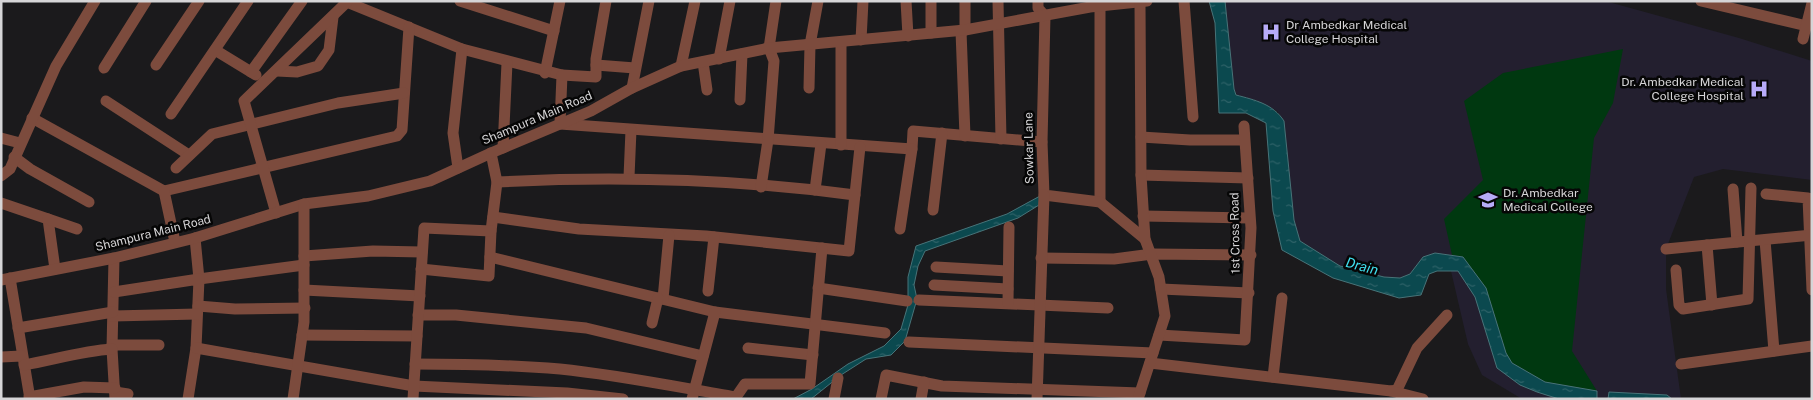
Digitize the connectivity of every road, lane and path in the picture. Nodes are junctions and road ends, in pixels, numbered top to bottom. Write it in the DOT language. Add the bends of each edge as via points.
graph roads {
  1 [pos="95,1"];
  2 [pos="146,1"];
  3 [pos="199,1"];
  4 [pos="248,1"];
  5 [pos="302,1"];
  6 [pos="460,1"];
  7 [pos="560,1"];
  8 [pos="606,1"];
  9 [pos="649,1"];
  10 [pos="695,1"];
  11 [pos="730,1"];
  12 [pos="776,1"];
  13 [pos="818,1"];
  14 [pos="863,1"];
  15 [pos="906,1"];
  16 [pos="931,1"];
  17 [pos="966,1"];
  18 [pos="998,1"];
  19 [pos="1038,1"];
  20 [pos="1184,1"];
  21 [pos="1702,1"];
  22 [pos="346,2"];
  23 [pos="1143,2"];
  24 [pos="1812,4"];
  25 [pos="364,5"];
  26 [pos="1100,6"];
  27 [pos="1045,16"];
  28 [pos="333,17"];
  29 [pos="1809,25"];
  30 [pos="998,26"];
  31 [pos="409,27"];
  32 [pos="554,31"];
  33 [pos="963,31"];
  34 [pos="931,33"];
  35 [pos="908,36"];
  36 [pos="1803,38"];
  37 [pos="861,40"];
  38 [pos="841,42"];
  39 [pos="810,45"];
  40 [pos="769,48"];
  41 [pos="462,49"];
  42 [pos="215,50"];
  43 [pos="742,54"];
  44 [pos="718,59"];
  45 [pos="703,62"];
  46 [pos="507,63"];
  47 [pos="156,64"];
  48 [pos="596,65"];
  49 [pos="681,66"];
  50 [pos="104,68"];
  51 [pos="635,68"];
  52 [pos="277,71"];
  53 [pos="251,72"];
  54 [pos="545,73"];
  55 [pos="562,75"];
  56 [pos="266,81"];
  57 [pos="632,88"];
  58 [pos="809,88"];
  59 [pos="707,90"];
  60 [pos="404,93"];
  61 [pos="740,100"];
  62 [pos="106,101"];
  63 [pos="171,114"];
  64 [pos="1193,117"];
  65 [pos="32,118"];
  66 [pos="250,124"];
  67 [pos="560,124"];
  68 [pos="1244,126"];
  69 [pos="631,130"];
  70 [pos="942,133"];
  71 [pos="965,136"];
  72 [pos="1141,137"];
  73 [pos="1,138"];
  74 [pos="1001,139"];
  75 [pos="768,140"];
  76 [pos="1243,140"];
  77 [pos="1042,142"];
  78 [pos="20,143"];
  79 [pos="821,144"];
  80 [pos="841,145"];
  81 [pos="860,147"];
  82 [pos="503,148"];
  83 [pos="912,150"];
  84 [pos="491,153"];
  85 [pos="189,156"];
  86 [pos="14,157"];
  87 [pos="176,168"];
  88 [pos="261,168"];
  89 [pos="458,168"];
  90 [pos="1141,175"];
  91 [pos="1,176"];
  92 [pos="629,177"];
  93 [pos="1248,178"];
  94 [pos="497,182"];
  95 [pos="761,186"];
  96 [pos="1751,188"];
  97 [pos="1733,189"];
  98 [pos="164,190"];
  99 [pos="815,190"];
  100 [pos="1766,194"];
  101 [pos="855,195"];
  102 [pos="1044,195"];
  103 [pos="89,202"];
  104 [pos="1100,202"];
  105 [pos="1,203"];
  106 [pos="304,204"];
  107 [pos="933,210"];
  108 [pos="276,213"];
  109 [pos="1143,216"];
  110 [pos="493,217"];
  111 [pos="1249,218"];
  112 [pos="48,219"];
  113 [pos="1008,227"];
  114 [pos="77,229"];
  115 [pos="900,229"];
  116 [pos="491,231"];
  117 [pos="669,234"];
  118 [pos="1810,235"];
  119 [pos="714,237"];
  120 [pos="195,238"];
  121 [pos="1145,239"];
  122 [pos="1765,240"];
  123 [pos="1750,241"];
  124 [pos="175,242"];
  125 [pos="1737,242"];
  126 [pos="1707,245"];
  127 [pos="822,248"];
  128 [pos="1666,249"];
  129 [pos="422,252"];
  130 [pos="1152,254"];
  131 [pos="1251,255"];
  132 [pos="490,257"];
  133 [pos="114,258"];
  134 [pos="1041,258"];
  135 [pos="304,261"];
  136 [pos="936,268"];
  137 [pos="55,269"];
  138 [pos="421,270"];
  139 [pos="1008,270"];
  140 [pos="1676,270"];
  141 [pos="6,279"];
  142 [pos="199,279"];
  143 [pos="934,284"];
  144 [pos="818,288"];
  145 [pos="1008,289"];
  146 [pos="1161,289"];
  147 [pos="304,290"];
  148 [pos="1812,290"];
  149 [pos="708,291"];
  150 [pos="114,292"];
  151 [pos="1249,293"];
  152 [pos="420,296"];
  153 [pos="1282,298"];
  154 [pos="660,299"];
  155 [pos="919,300"];
  156 [pos="907,301"];
  157 [pos="1008,303"];
  158 [pos="1040,304"];
  159 [pos="1712,305"];
  160 [pos="305,308"];
  161 [pos="1108,308"];
  162 [pos="198,310"];
  163 [pos="716,312"];
  164 [pos="113,314"];
  165 [pos="418,315"];
  166 [pos="1447,315"];
  167 [pos="652,323"];
  168 [pos="815,323"];
  169 [pos="18,328"];
  170 [pos="885,333"];
  171 [pos="302,335"];
  172 [pos="1159,335"];
  173 [pos="417,336"];
  174 [pos="909,342"];
  175 [pos="159,345"];
  176 [pos="1812,346"];
  177 [pos="112,347"];
  178 [pos="196,348"];
  179 [pos="748,348"];
  180 [pos="1038,348"];
  181 [pos="1774,351"];
  182 [pos="813,354"];
  183 [pos="703,356"];
  184 [pos="1,357"];
  185 [pos="1152,358"];
  186 [pos="23,361"];
  187 [pos="415,364"];
  188 [pos="1681,364"];
  189 [pos="298,367"];
  190 [pos="1272,377"];
  191 [pos="838,378"];
  192 [pos="924,382"];
  193 [pos="414,386"];
  194 [pos="1392,391"];
  195 [pos="115,393"];
  196 [pos="966,393"];
  197 [pos="128,394"];
  198 [pos="693,394"];
  199 [pos="1037,394"];
  200 [pos="1139,396"];
  201 [pos="30,398"];
  202 [pos="188,399"];
  203 [pos="293,399"];
  204 [pos="413,399"];
  205 [pos="623,399"];
  206 [pos="834,399"];
  207 [pos="881,399"];
  208 [pos="921,399"];
  209 [pos="1423,399"];
  1 -- 65 [label="street" via="56,66"];
  2 -- 50 [label="street"];
  3 -- 47 [label="street"];
  4 -- 42 [label="street"];
  5 -- 53 [label="street"];
  6 -- 32 [label="street"];
  7 -- 32 [label="street"];
  8 -- 48 [label="street"];
  9 -- 51 [label="street"];
  10 -- 49 [label="street"];
  11 -- 44 [label="street"];
  12 -- 40 [label="street"];
  13 -- 39 [label="street"];
  14 -- 37 [label="street"];
  15 -- 35 [label="street"];
  16 -- 34 [label="street"];
  17 -- 33 [label="street"];
  18 -- 30 [label="street"];
  19 -- 27 [label="street" via="1038,8"];
  20 -- 64 [label="street"];
  21 -- 29 [label="street"];
  22 -- 25 [label="street"];
  22 -- 28 [label="street"];
  23 -- 26 [label="street, Shampura Main Road"];
  23 -- 72 [label="street"];
  24 -- 29 [label="street"];
  25 -- 31 [label="street"];
  26 -- 27 [label="street, Shampura Main Road"];
  26 -- 104 [label="street"];
  27 -- 30 [label="street, Shampura Main Road"];
  27 -- 77 [label="street, Sowkar Lane"];
  28 -- 52 [label="street"];
  28 -- 52 [label="street" via="329,50 318,66 297,72"];
  29 -- 36 [label="street"];
  30 -- 33 [label="street, Shampura Main Road"];
  30 -- 74 [label="street"];
  31 -- 41 [label="street"];
  31 -- 60 [label="street"];
  32 -- 54 [label="street"];
  33 -- 34 [label="street, Shampura Main Road"];
  33 -- 71 [label="street"];
  34 -- 35 [label="street, Shampura Main Road"];
  35 -- 37 [label="street, Shampura Main Road"];
  37 -- 38 [label="street, Shampura Main Road"];
  38 -- 39 [label="street, Shampura Main Road"];
  38 -- 80 [label="street"];
  39 -- 40 [label="street, Shampura Main Road"];
  39 -- 58 [label="street"];
  40 -- 43 [label="street, Shampura Main Road"];
  40 -- 75 [label="street" via="774,61"];
  41 -- 46 [label="street"];
  41 -- 89 [label="street" via="453,133"];
  42 -- 53 [label="street"];
  42 -- 63 [label="street"];
  43 -- 44 [label="street, Shampura Main Road"];
  43 -- 61 [label="street"];
  44 -- 45 [label="street, Shampura Main Road"];
  45 -- 49 [label="street, Shampura Main Road"];
  45 -- 59 [label="street"];
  46 -- 54 [label="street"];
  46 -- 82 [label="street"];
  48 -- 51 [label="street"];
  48 -- 55 [label="street" via="596,77"];
  49 -- 57 [label="street, Shampura Main Road"];
  51 -- 57 [label="street"];
  52 -- 56 [label="street"];
  53 -- 56 [label="street"];
  54 -- 55 [label="street"];
  55 -- 67 [label="street"];
  56 -- 66 [label="street" via="244,101"];
  57 -- 67 [label="street, Shampura Main Road" via="592,111"];
  60 -- 66 [label="street" via="338,103"];
  60 -- 88 [label="street" via="402,130 397,136"];
  62 -- 85 [label="street"];
  65 -- 78 [label="street"];
  65 -- 98 [label="street"];
  66 -- 85 [label="street" via="212,134"];
  66 -- 88 [label="street"];
  67 -- 69 [label="street"];
  67 -- 82 [label="street, Shampura Main Road"];
  68 -- 76 [label="street, 1st Cross Road"];
  69 -- 75 [label="street"];
  69 -- 92 [label="street"];
  70 -- 71 [label="street"];
  70 -- 83 [label="street" via="914,131"];
  70 -- 107 [label="street"];
  71 -- 74 [label="street"];
  72 -- 76 [label="street"];
  72 -- 90 [label="street"];
  73 -- 78 [label="street"];
  74 -- 77 [label="street"];
  75 -- 79 [label="street"];
  75 -- 95 [label="street"];
  76 -- 93 [label="street, 1st Cross Road"];
  77 -- 102 [label="street, Sowkar Lane"];
  78 -- 86 [label="street"];
  79 -- 80 [label="street"];
  79 -- 99 [label="street"];
  80 -- 81 [label="street"];
  81 -- 83 [label="street"];
  81 -- 101 [label="street"];
  82 -- 84 [label="street, Shampura Main Road"];
  83 -- 115 [label="street"];
  84 -- 89 [label="street, Shampura Main Road"];
  84 -- 94 [label="street"];
  85 -- 87 [label="street"];
  86 -- 91 [label="street" via="10,169"];
  86 -- 103 [label="street"];
  88 -- 98 [label="street"];
  88 -- 108 [label="street"];
  89 -- 106 [label="street, Shampura Main Road" via="430,181 368,196"];
  90 -- 93 [label="street"];
  90 -- 109 [label="street"];
  92 -- 94 [label="street"];
  92 -- 95 [label="street"];
  93 -- 111 [label="street, 1st Cross Road"];
  94 -- 110 [label="street"];
  95 -- 99 [label="street"];
  96 -- 123 [label="street"];
  97 -- 125 [label="street"];
  98 -- 124 [label="street"];
  99 -- 101 [label="street"];
  100 -- 118 [label="street" via="1808,198"];
  101 -- 127 [label="street" via="849,251"];
  102 -- 104 [label="street, Sowkar Lane"];
  102 -- 134 [label="street"];
  104 -- 121 [label="street"];
  105 -- 112 [label="street"];
  106 -- 108 [label="street, Shampura Main Road"];
  106 -- 135 [label="street"];
  108 -- 120 [label="street, Shampura Main Road"];
  109 -- 111 [label="street"];
  109 -- 121 [label="street"];
  110 -- 116 [label="street"];
  110 -- 117 [label="street" via="579,230"];
  111 -- 131 [label="street, 1st Cross Road"];
  112 -- 114 [label="street"];
  112 -- 137 [label="street"];
  113 -- 139 [label="street"];
  116 -- 129 [label="street" via="424,228"];
  116 -- 132 [label="street"];
  117 -- 119 [label="street"];
  117 -- 154 [label="street"];
  118 -- 122 [label="street"];
  118 -- 148 [label="street"];
  119 -- 127 [label="street"];
  119 -- 149 [label="street"];
  120 -- 124 [label="street, Shampura Main Road"];
  120 -- 142 [label="street"];
  121 -- 130 [label="street"];
  122 -- 123 [label="street"];
  122 -- 181 [label="street"];
  123 -- 125 [label="street"];
  123 -- 159 [label="street" via="1748,299"];
  124 -- 133 [label="street, Shampura Main Road"];
  125 -- 126 [label="street"];
  126 -- 128 [label="street"];
  126 -- 159 [label="street"];
  127 -- 144 [label="street"];
  129 -- 135 [label="street" via="372,251"];
  129 -- 138 [label="street"];
  130 -- 131 [label="street"];
  130 -- 134 [label="street" via="1114,259"];
  130 -- 146 [label="street"];
  131 -- 151 [label="street, 1st Cross Road"];
  132 -- 138 [label="street" via="489,276"];
  132 -- 154 [label="street"];
  133 -- 137 [label="street, Shampura Main Road"];
  133 -- 150 [label="street"];
  134 -- 158 [label="street"];
  135 -- 142 [label="street"];
  135 -- 147 [label="street"];
  136 -- 139 [label="street"];
  137 -- 141 [label="street, Shampura Main Road"];
  138 -- 152 [label="street"];
  139 -- 145 [label="street"];
  140 -- 159 [label="street" via="1680,308"];
  141 -- 169 [label="street"];
  142 -- 150 [label="street"];
  142 -- 162 [label="street"];
  143 -- 145 [label="street"];
  144 -- 156 [label="street"];
  144 -- 168 [label="street"];
  145 -- 157 [label="street"];
  146 -- 151 [label="street"];
  146 -- 172 [label="street" via="1165,316"];
  147 -- 152 [label="street"];
  147 -- 160 [label="street"];
  150 -- 164 [label="street"];
  151 -- 172 [label="street, 1st Cross Road" via="1245,340"];
  152 -- 165 [label="street"];
  153 -- 190 [label="street"];
  154 -- 163 [label="street"];
  154 -- 167 [label="street"];
  155 -- 157 [label="street"];
  157 -- 158 [label="street"];
  158 -- 161 [label="street"];
  158 -- 180 [label="street"];
  160 -- 162 [label="street"];
  160 -- 171 [label="street"];
  162 -- 164 [label="street"];
  162 -- 178 [label="street"];
  163 -- 168 [label="street"];
  163 -- 183 [label="street"];
  164 -- 169 [label="street"];
  164 -- 177 [label="street"];
  165 -- 173 [label="street"];
  165 -- 183 [label="street" via="456,315 586,328"];
  166 -- 194 [label="street" via="1417,348 1397,390"];
  168 -- 170 [label="street"];
  168 -- 182 [label="street"];
  169 -- 186 [label="street"];
  171 -- 173 [label="street"];
  171 -- 189 [label="street"];
  172 -- 185 [label="street"];
  173 -- 187 [label="street"];
  174 -- 180 [label="street"];
  175 -- 177 [label="street"];
  176 -- 181 [label="street"];
  177 -- 186 [label="street" via="68,357"];
  177 -- 195 [label="street"];
  178 -- 189 [label="street"];
  178 -- 202 [label="street"];
  179 -- 182 [label="street"];
  180 -- 185 [label="street"];
  180 -- 199 [label="street"];
  181 -- 188 [label="street"];
  182 -- 198 [label="street" via="810,384 745,384 736,397"];
  183 -- 198 [label="street"];
  184 -- 186 [label="street"];
  185 -- 190 [label="street"];
  185 -- 200 [label="street"];
  186 -- 201 [label="street"];
  187 -- 193 [label="street"];
  187 -- 198 [label="street" via="559,369 632,379"];
  189 -- 193 [label="street"];
  189 -- 203 [label="street"];
  190 -- 194 [label="street"];
  191 -- 206 [label="street"];
  192 -- 196 [label="street"];
  192 -- 207 [label="street" via="886,375"];
  192 -- 208 [label="street"];
  193 -- 204 [label="street"];
  193 -- 205 [label="street" via="567,393"];
  194 -- 209 [label="street"];
  195 -- 197 [label="street"];
  195 -- 201 [label="street" via="84,387"];
  196 -- 199 [label="street"];
  199 -- 200 [label="street"];
}
